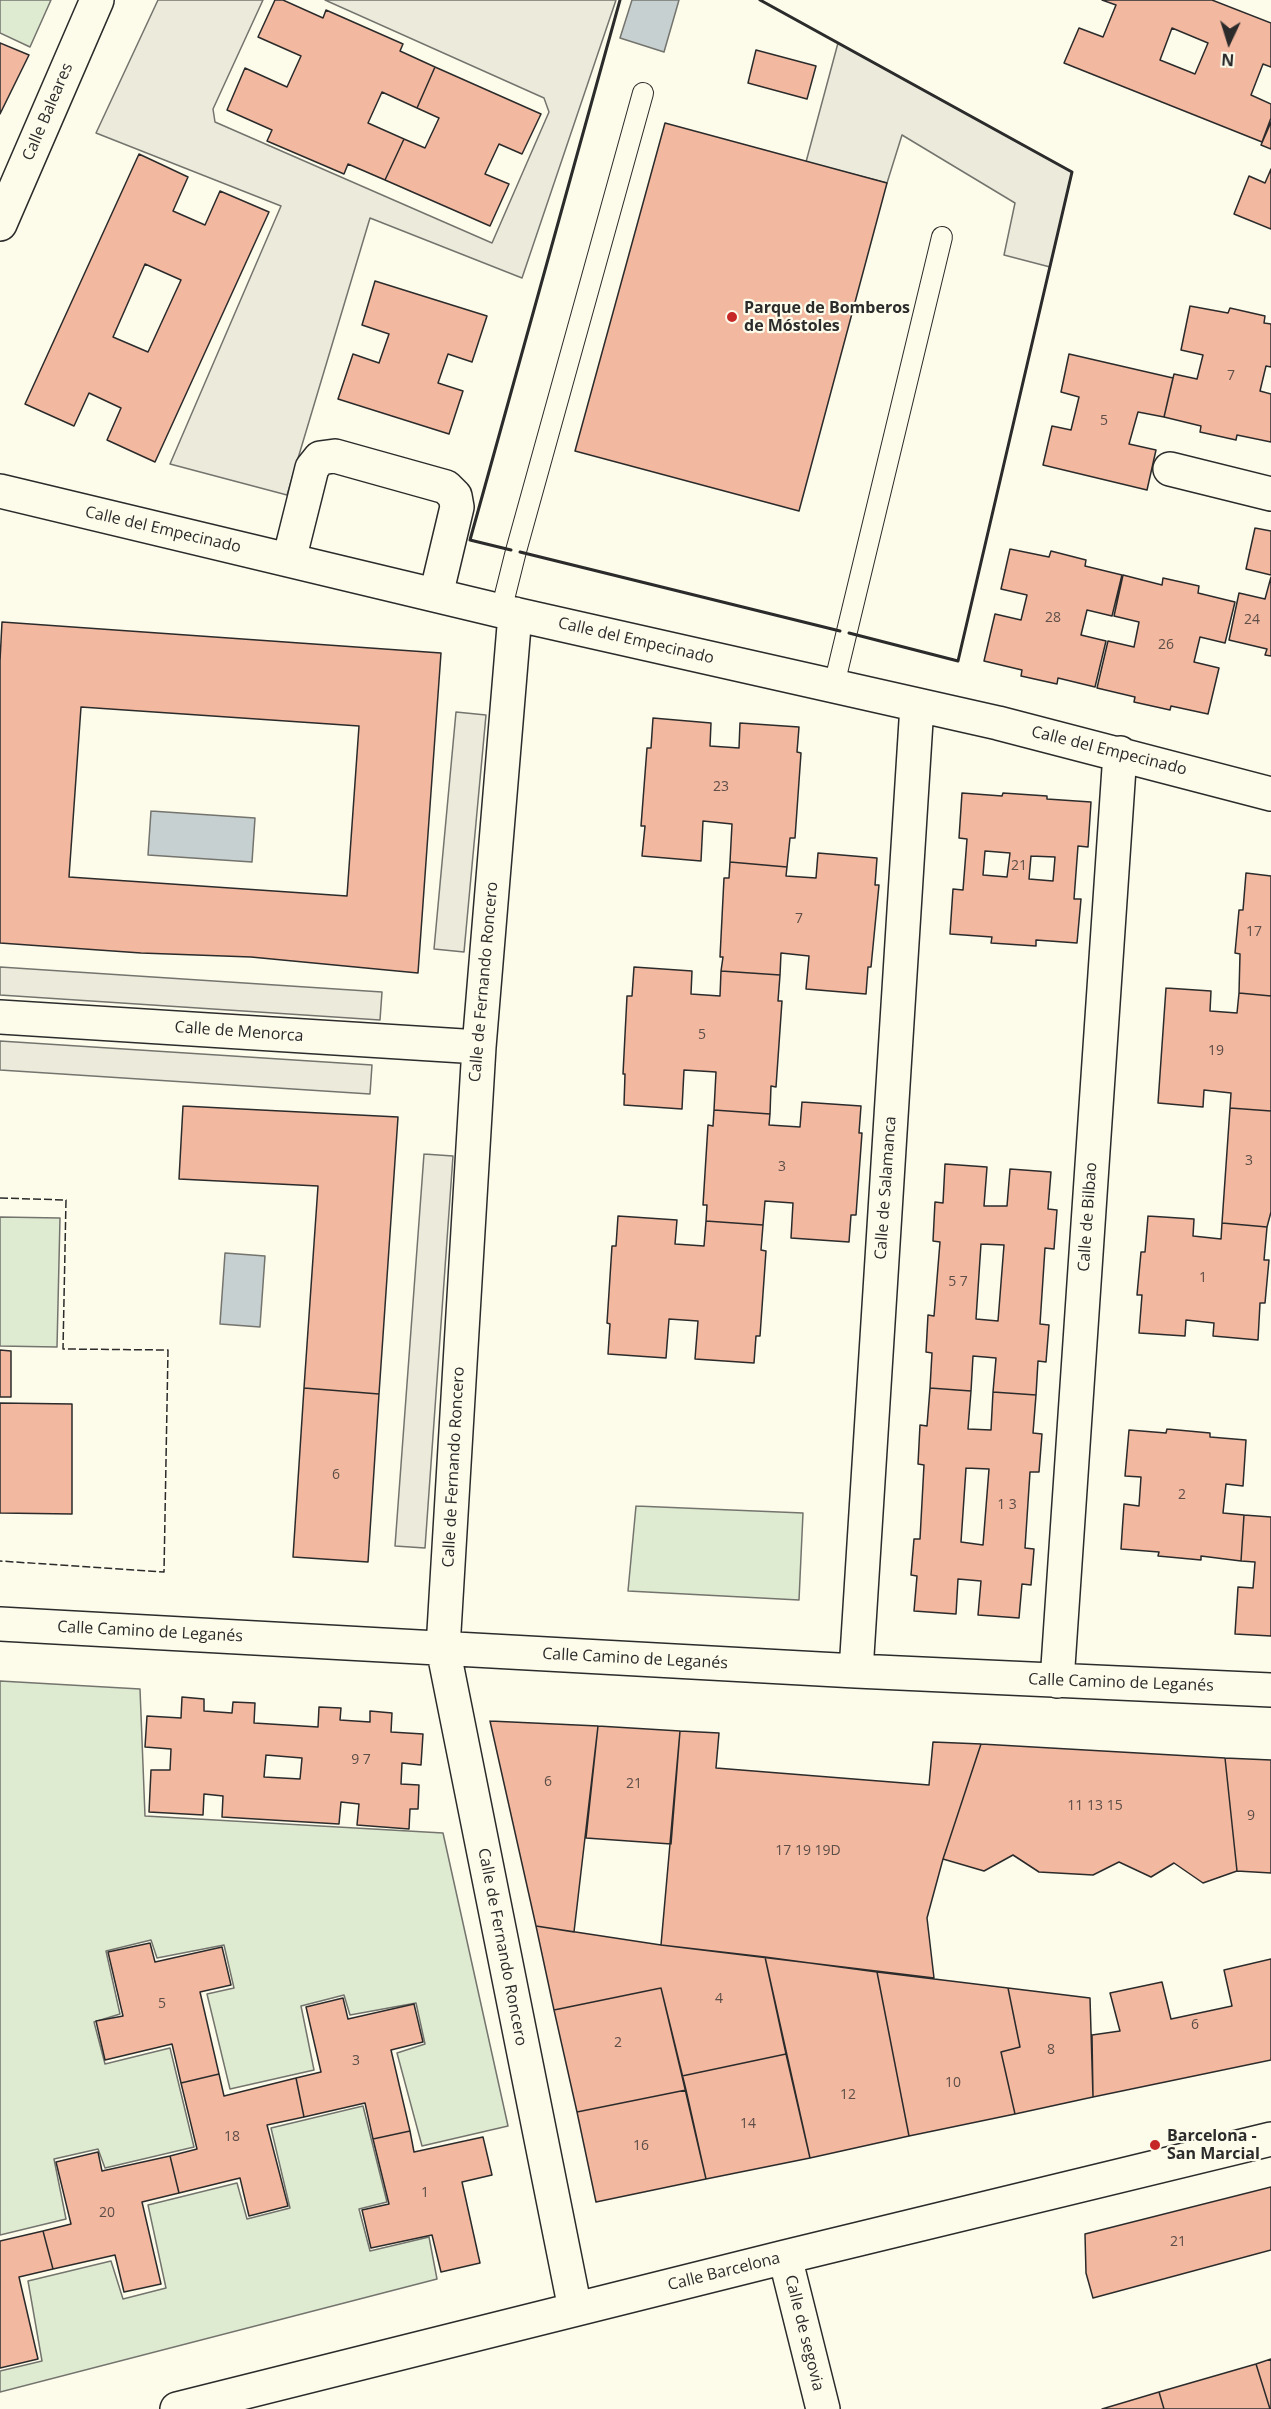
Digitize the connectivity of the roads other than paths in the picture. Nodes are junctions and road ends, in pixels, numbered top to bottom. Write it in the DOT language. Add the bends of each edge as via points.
graph roads {
  1 [pos="96,0"];
  2 [pos="643,93"];
  3 [pos="0,224"];
  4 [pos="942,237"];
  5 [pos="1170,470"];
  6 [pos="0,491"];
  7 [pos="1271,494"];
  8 [pos="289,560"];
  9 [pos="436,595"];
  10 [pos="508,612"];
  11 [pos="834,685"];
  12 [pos="917,705"];
  13 [pos="1120,753"];
  14 [pos="1271,794"];
  15 [pos="0,1017"];
  16 [pos="478,1047"];
  17 [pos="0,1624"];
  18 [pos="443,1648"];
  19 [pos="856,1671"];
  20 [pos="1057,1681"];
  21 [pos="1271,1690"];
  22 [pos="1271,2139"];
  23 [pos="785,2257"];
  24 [pos="575,2309"];
  25 [pos="282,2396"];
  26 [pos="177,2409"];
  27 [pos="823,2409"];
  1 -- 3 [label="street, Calle Baleares"];
  2 -- 10 [label="lane" via="516,550"];
  4 -- 11 [label="lane"];
  5 -- 7 [label="street"];
  6 -- 8 [label="street, Calle del Empecinado"];
  8 -- 9 [label="street, Calle del Empecinado"];
  8 -- 9 [label="street" via="312,468 320,458 335,456 446,488 455,496 457,507"];
  9 -- 10 [label="street, Calle del Empecinado"];
  10 -- 11 [label="street, Calle del Empecinado"];
  10 -- 16 [label="street, Calle de Fernando Roncero"];
  11 -- 12 [label="street, Calle del Empecinado"];
  12 -- 13 [label="street, Calle del Empecinado"];
  12 -- 19 [label="street, Calle de Salamanca"];
  13 -- 14 [label="street, Calle del Empecinado"];
  13 -- 20 [label="street, Calle de Bilbao"];
  15 -- 16 [label="street, Calle de Menorca"];
  16 -- 18 [label="street, Calle de Fernando Roncero"];
  17 -- 18 [label="street, Calle Camino de Leganés"];
  18 -- 19 [label="street, Calle Camino de Leganés"];
  18 -- 24 [label="street, Calle de Fernando Roncero"];
  19 -- 20 [label="street, Calle Camino de Leganés"];
  20 -- 21 [label="street, Calle Camino de Leganés"];
  22 -- 23 [label="street, Calle Barcelona"];
  23 -- 24 [label="street, Calle Barcelona"];
  23 -- 27 [label="street, Calle de segovia"];
  24 -- 25 [label="street, Calle Barcelona"];
  25 -- 26 [label="street, Calle Barcelona"];
}
